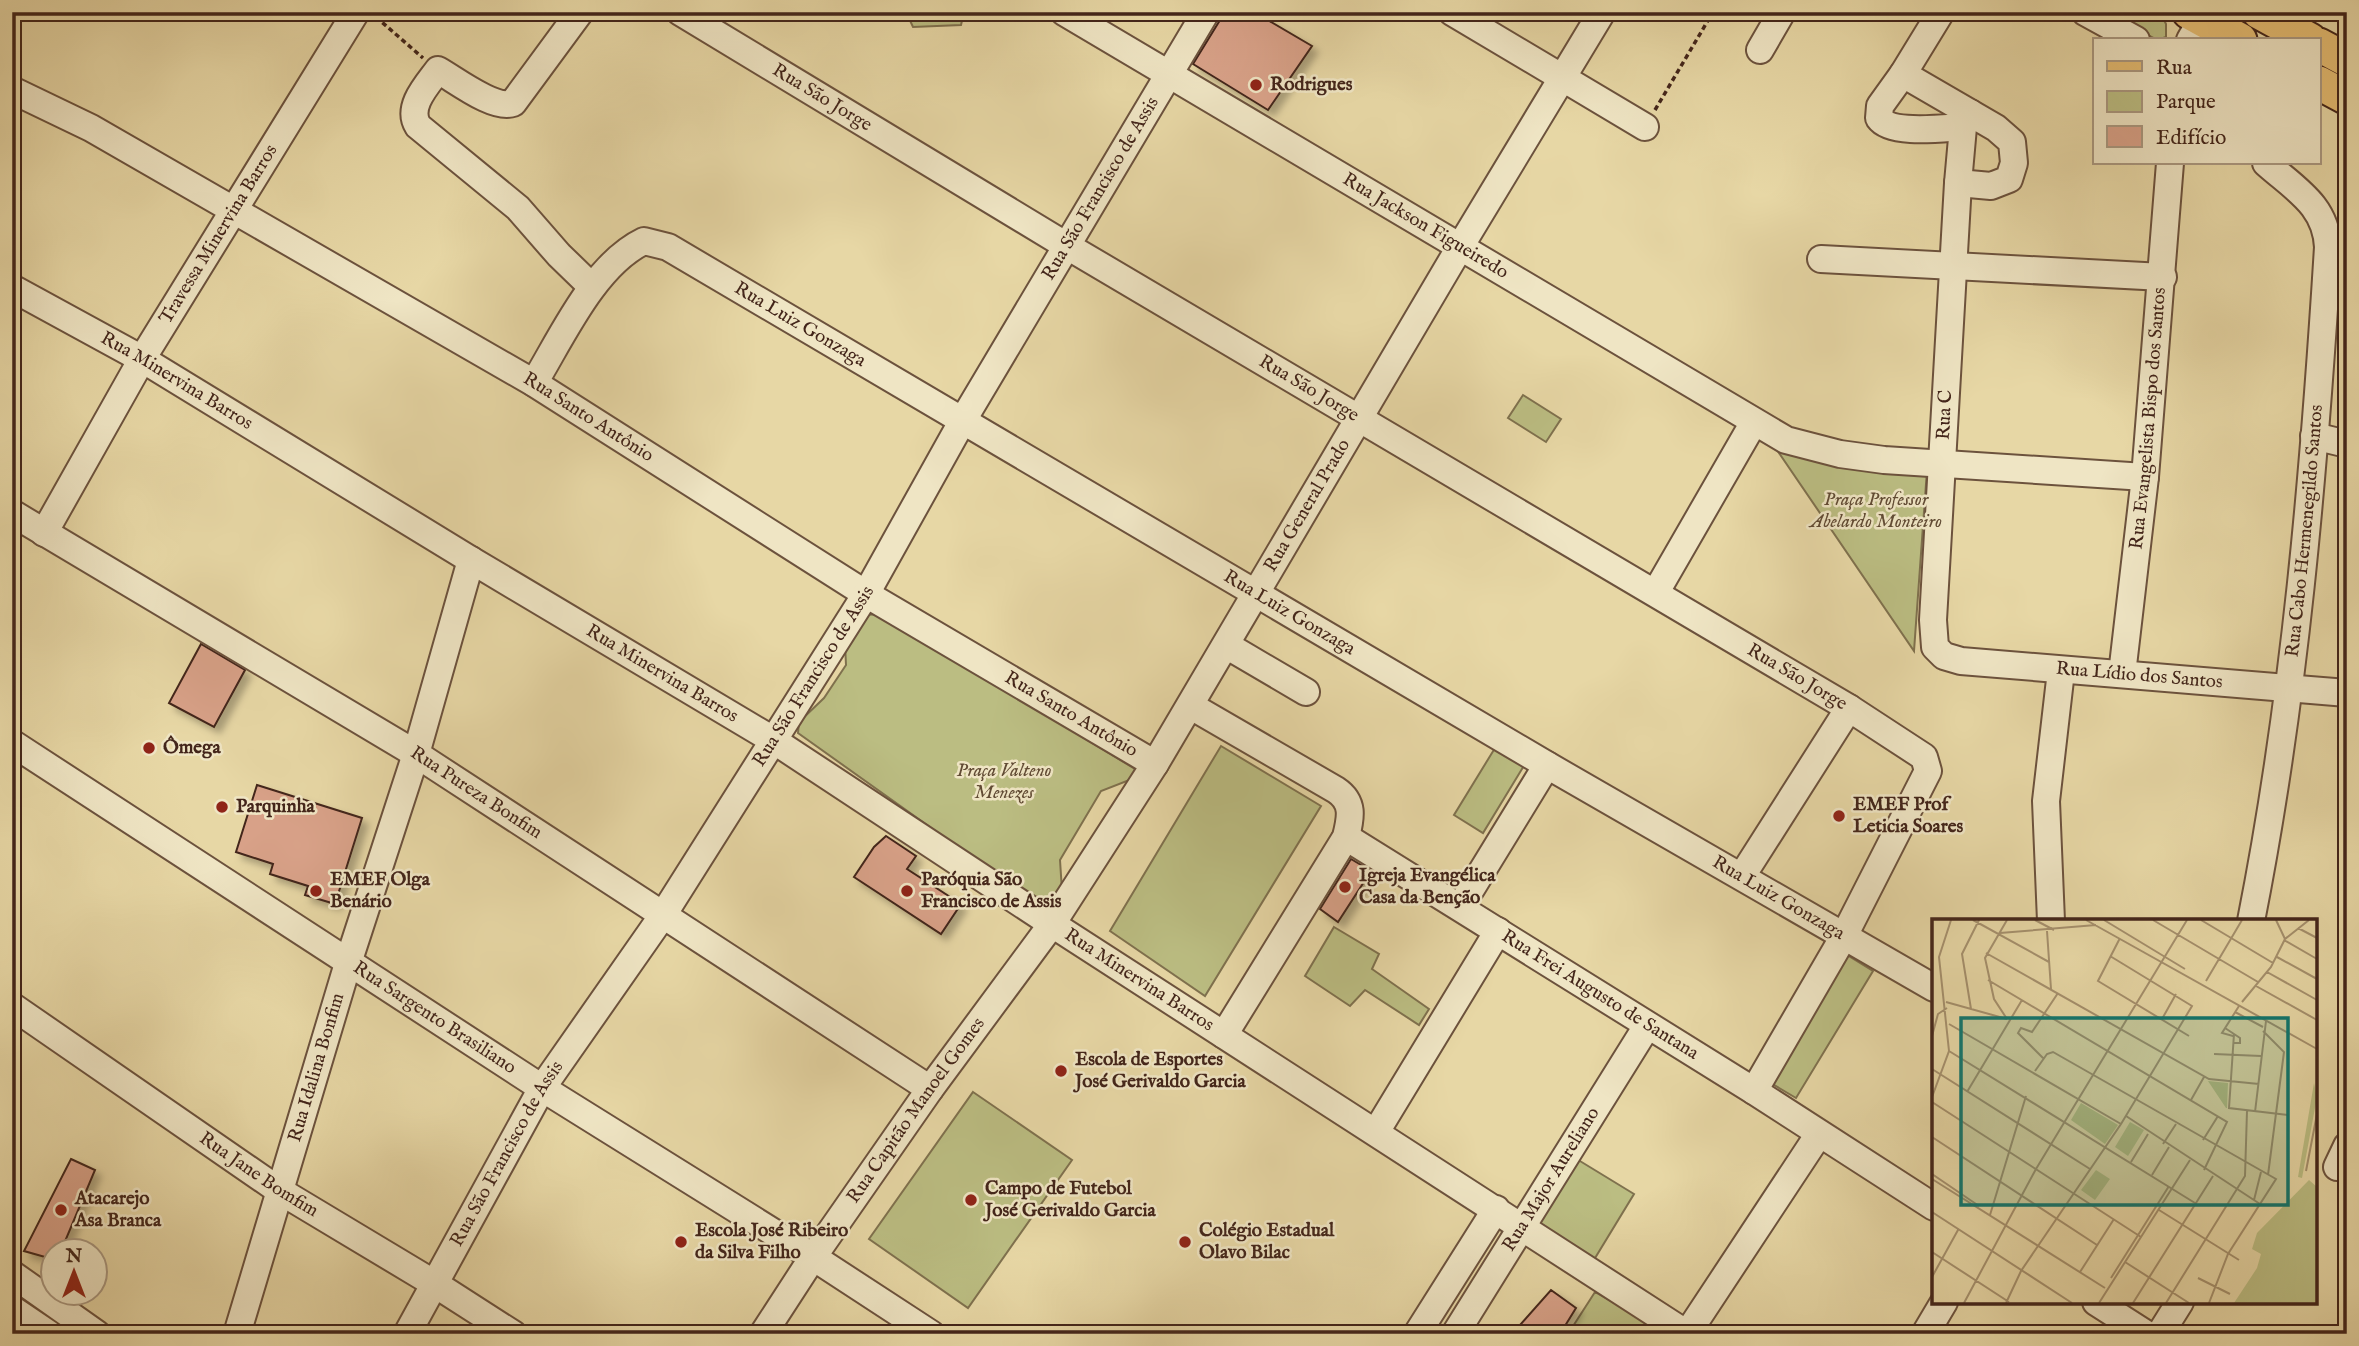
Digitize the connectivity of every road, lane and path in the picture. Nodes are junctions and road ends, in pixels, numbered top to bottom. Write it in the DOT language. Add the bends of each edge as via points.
graph roads {
  1 [pos="580,12"];
  2 [pos="680,12"];
  3 [pos="1064,12"];
  4 [pos="1206,12"];
  5 [pos="1452,12"];
  6 [pos="1602,12"];
  7 [pos="1713,12"];
  8 [pos="1782,12"];
  9 [pos="1941,12"];
  10 [pos="2085,12"];
  11 [pos="2259,12"];
  12 [pos="353,13"];
  13 [pos="2194,24"];
  14 [pos="2132,38"];
  15 [pos="2235,38"];
  16 [pos="2306,38"];
  17 [pos="2320,46"];
  18 [pos="1760,50"];
  19 [pos="2347,60"];
  20 [pos="438,70"];
  21 [pos="1903,74"];
  22 [pos="1169,76"];
  23 [pos="1561,78"];
  24 [pos="2320,84"];
  25 [pos="12,90"];
  26 [pos="2347,98"];
  27 [pos="1967,120"];
  28 [pos="1645,127"];
  29 [pos="2170,164"];
  30 [pos="2267,164"];
  31 [pos="1958,183"];
  32 [pos="235,210"];
  33 [pos="1067,246"];
  34 [pos="1461,247"];
  35 [pos="1821,260"];
  36 [pos="1954,267"];
  37 [pos="2163,277"];
  38 [pos="592,287"];
  39 [pos="12,288"];
  40 [pos="142,359"];
  41 [pos="534,383"];
  42 [pos="1359,417"];
  43 [pos="963,420"];
  44 [pos="1754,422"];
  45 [pos="2314,436"];
  46 [pos="2347,444"];
  47 [pos="1942,465"];
  48 [pos="2145,477"];
  49 [pos="12,513"];
  50 [pos="44,533"];
  51 [pos="471,561"];
  52 [pos="1656,592"];
  53 [pos="1256,593"];
  54 [pos="866,594"];
  55 [pos="1226,645"];
  56 [pos="1935,647"];
  57 [pos="2061,671"];
  58 [pos="2122,674"];
  59 [pos="2290,687"];
  60 [pos="1306,692"];
  61 [pos="2347,693"];
  62 [pos="1191,706"];
  63 [pos="1849,708"];
  64 [pos="773,740"];
  65 [pos="12,743"];
  66 [pos="416,754"];
  67 [pos="1155,764"];
  68 [pos="1547,765"];
  69 [pos="1346,837"];
  70 [pos="1742,876"];
  71 [pos="1460,907"];
  72 [pos="663,915"];
  73 [pos="2051,919"];
  74 [pos="2251,919"];
  75 [pos="1052,924"];
  76 [pos="1498,931"];
  77 [pos="1844,936"];
  78 [pos="349,960"];
  79 [pos="1932,987"];
  80 [pos="12,1006"];
  81 [pos="1647,1026"];
  82 [pos="1224,1035"];
  83 [pos="542,1088"];
  84 [pos="930,1089"];
  85 [pos="1754,1091"];
  86 [pos="1376,1132"];
  87 [pos="1819,1134"];
  88 [pos="280,1191"];
  89 [pos="1932,1206"];
  90 [pos="1496,1209"];
  91 [pos="1522,1226"];
  92 [pos="813,1257"];
  93 [pos="12,1274"];
  94 [pos="435,1284"];
  95 [pos="1943,1304"];
  96 [pos="2179,1304"];
  97 [pos="2106,1305"];
  98 [pos="12,1309"];
  99 [pos="49,1334"];
  100 [pos="97,1334"];
  101 [pos="237,1334"];
  102 [pos="407,1334"];
  103 [pos="513,1334"];
  104 [pos="763,1334"];
  105 [pos="931,1334"];
  106 [pos="1417,1334"];
  107 [pos="1455,1334"];
  108 [pos="1687,1334"];
  109 [pos="1925,1334"];
  110 [pos="2146,1334"];
  111 [pos="2160,1334"];
  1 -- 20 [label="street" via="509,105 492,103"];
  2 -- 33 [label="street, Rua São Jorge"];
  3 -- 22 [label="street, Rua Jackson Figueiredo"];
  4 -- 22 [label="street, Rua São Francisco de Assis"];
  5 -- 23 [label="street"];
  6 -- 23 [label="street, Rua General Prado"];
  7 -- 28 [label="path"];
  8 -- 18 [label="street"];
  9 -- 21 [label="street"];
  10 -- 14 [label="street"];
  11 -- 16 [label="main road"];
  12 -- 20 [label="path" via="376,16"];
  12 -- 32 [label="street, Travessa Minervina Barros"];
  13 -- 15 [label="main road"];
  17 -- 19 [label="main road"];
  20 -- 38 [label="street" via="414,110 418,126 518,208"];
  21 -- 27 [label="street"];
  21 -- 27 [label="street" via="1880,106 1881,121 1912,129"];
  22 -- 33 [label="street, Rua São Francisco de Assis"];
  22 -- 34 [label="street, Rua Jackson Figueiredo"];
  23 -- 28 [label="street"];
  23 -- 34 [label="street, Rua General Prado"];
  24 -- 26 [label="main road"];
  25 -- 32 [label="street, Rua Santo Antônio" via="91,128"];
  27 -- 31 [label="street, Rua C"];
  27 -- 31 [label="street" via="2006,134 2012,142 2014,163 2009,178 2001,183"];
  29 -- 37 [label="street, Rua Evangelista Bispo dos Santos"];
  30 -- 45 [label="street, Rua Cabo Hermenegildo Santos" via="2319,211 2328,233"];
  31 -- 36 [label="street, Rua C"];
  32 -- 40 [label="street, Travessa Minervina Barros"];
  32 -- 41 [label="street, Rua Santo Antônio"];
  33 -- 42 [label="street, Rua São Jorge"];
  33 -- 43 [label="street, Rua São Francisco de Assis"];
  34 -- 42 [label="street, Rua General Prado"];
  34 -- 44 [label="street, Rua Jackson Figueiredo"];
  35 -- 36 [label="street"];
  36 -- 37 [label="street"];
  36 -- 47 [label="street, Rua C"];
  37 -- 48 [label="street, Rua Evangelista Bispo dos Santos"];
  38 -- 41 [label="street"];
  38 -- 43 [label="street, Rua Luiz Gonzaga" via="619,258 644,241 668,247"];
  39 -- 40 [label="street, Rua Minervina Barros"];
  40 -- 50 [label="street, Travessa Minervina Barros"];
  40 -- 51 [label="street, Rua Minervina Barros"];
  41 -- 54 [label="street, Rua Santo Antônio"];
  42 -- 52 [label="street, Rua São Jorge"];
  42 -- 53 [label="street, Rua General Prado"];
  43 -- 53 [label="street, Rua Luiz Gonzaga"];
  43 -- 54 [label="street, Rua São Francisco de Assis"];
  44 -- 47 [label="street, Rua Jackson Figueiredo" via="1786,440 1840,454"];
  44 -- 52 [label="street"];
  45 -- 46 [label="street"];
  45 -- 59 [label="street, Rua Cabo Hermenegildo Santos"];
  47 -- 48 [label="street, Rua Jackson Figueiredo"];
  47 -- 56 [label="street, Rua C"];
  48 -- 58 [label="street, Rua Evangelista Bispo dos Santos"];
  49 -- 50 [label="street, Rua Pureza Bonfim"];
  50 -- 66 [label="street, Rua Pureza Bonfim"];
  51 -- 64 [label="street, Rua Minervina Barros"];
  51 -- 66 [label="street, Rua Idalina Bonfim"];
  52 -- 63 [label="street, Rua São Jorge"];
  53 -- 55 [label="street, Rua General Prado"];
  53 -- 68 [label="street, Rua Luiz Gonzaga"];
  54 -- 64 [label="street, Rua São Francisco de Assis"];
  54 -- 67 [label="street, Rua Santo Antônio"];
  55 -- 60 [label="street"];
  55 -- 62 [label="street, Rua General Prado"];
  56 -- 57 [label="street, Rua Lídio dos Santos" via="1944,656 1961,661"];
  57 -- 58 [label="street, Rua Lídio dos Santos"];
  57 -- 73 [label="street" via="2046,801"];
  58 -- 59 [label="street, Rua Lídio dos Santos"];
  59 -- 61 [label="street, Rua Lídio dos Santos"];
  59 -- 74 [label="street, Rua Cabo Hermenegildo Santos"];
  62 -- 67 [label="street, Rua General Prado"];
  62 -- 69 [label="street" via="1344,795 1351,816"];
  63 -- 70 [label="street"];
  63 -- 77 [label="street, Rua São Jorge" via="1918,751 1928,771"];
  64 -- 72 [label="street, Rua São Francisco de Assis"];
  64 -- 75 [label="street, Rua Minervina Barros"];
  65 -- 78 [label="street, Rua Sargento Brasiliano"];
  66 -- 72 [label="street, Rua Pureza Bonfim"];
  66 -- 78 [label="street, Rua Idalina Bonfim"];
  67 -- 75 [label="street, Rua General Prado"];
  68 -- 70 [label="street, Rua Luiz Gonzaga"];
  68 -- 71 [label="street"];
  69 -- 71 [label="street, Rua Frei Augusto de Santana"];
  69 -- 82 [label="street"];
  70 -- 77 [label="street, Rua Luiz Gonzaga"];
  71 -- 76 [label="street, Rua Frei Augusto de Santana"];
  72 -- 83 [label="street, Rua São Francisco de Assis"];
  72 -- 84 [label="street, Rua Pureza Bonfim"];
  75 -- 82 [label="street, Rua Minervina Barros"];
  75 -- 84 [label="street, Rua Capitão Manoel Gomes"];
  76 -- 81 [label="street, Rua Frei Augusto de Santana"];
  76 -- 86 [label="street"];
  77 -- 79 [label="street, Rua Luiz Gonzaga"];
  77 -- 85 [label="street"];
  78 -- 83 [label="street, Rua Sargento Brasiliano"];
  78 -- 88 [label="street, Rua Idalina Bonfim"];
  80 -- 88 [label="street, Rua Jane Bomfim"];
  81 -- 85 [label="street, Rua Frei Augusto de Santana"];
  81 -- 91 [label="street, Rua Major Aureliano"];
  82 -- 86 [label="street, Rua Minervina Barros"];
  83 -- 92 [label="street, Rua Sargento Brasiliano"];
  83 -- 94 [label="street, Rua São Francisco de Assis"];
  84 -- 92 [label="street, Rua Capitão Manoel Gomes"];
  85 -- 87 [label="street, Rua Frei Augusto de Santana"];
  86 -- 90 [label="street, Rua Minervina Barros"];
  87 -- 89 [label="street, Rua Frei Augusto de Santana"];
  87 -- 108 [label="street"];
  88 -- 94 [label="street, Rua Jane Bomfim"];
  88 -- 101 [label="street, Rua Idalina Bonfim"];
  90 -- 91 [label="street, Rua Minervina Barros"];
  90 -- 106 [label="street, Rua Major Aureliano"];
  91 -- 107 [label="street, Rua Major Aureliano"];
  91 -- 108 [label="street, Rua Minervina Barros"];
  92 -- 104 [label="street, Rua Capitão Manoel Gomes"];
  92 -- 105 [label="street, Rua Sargento Brasiliano"];
  93 -- 100 [label="street"];
  94 -- 102 [label="street, Rua São Francisco de Assis"];
  94 -- 103 [label="street, Rua Jane Bomfim"];
  95 -- 109 [label="street"];
  96 -- 111 [label="street"];
  97 -- 110 [label="street"];
  98 -- 99 [label="street"];
}
